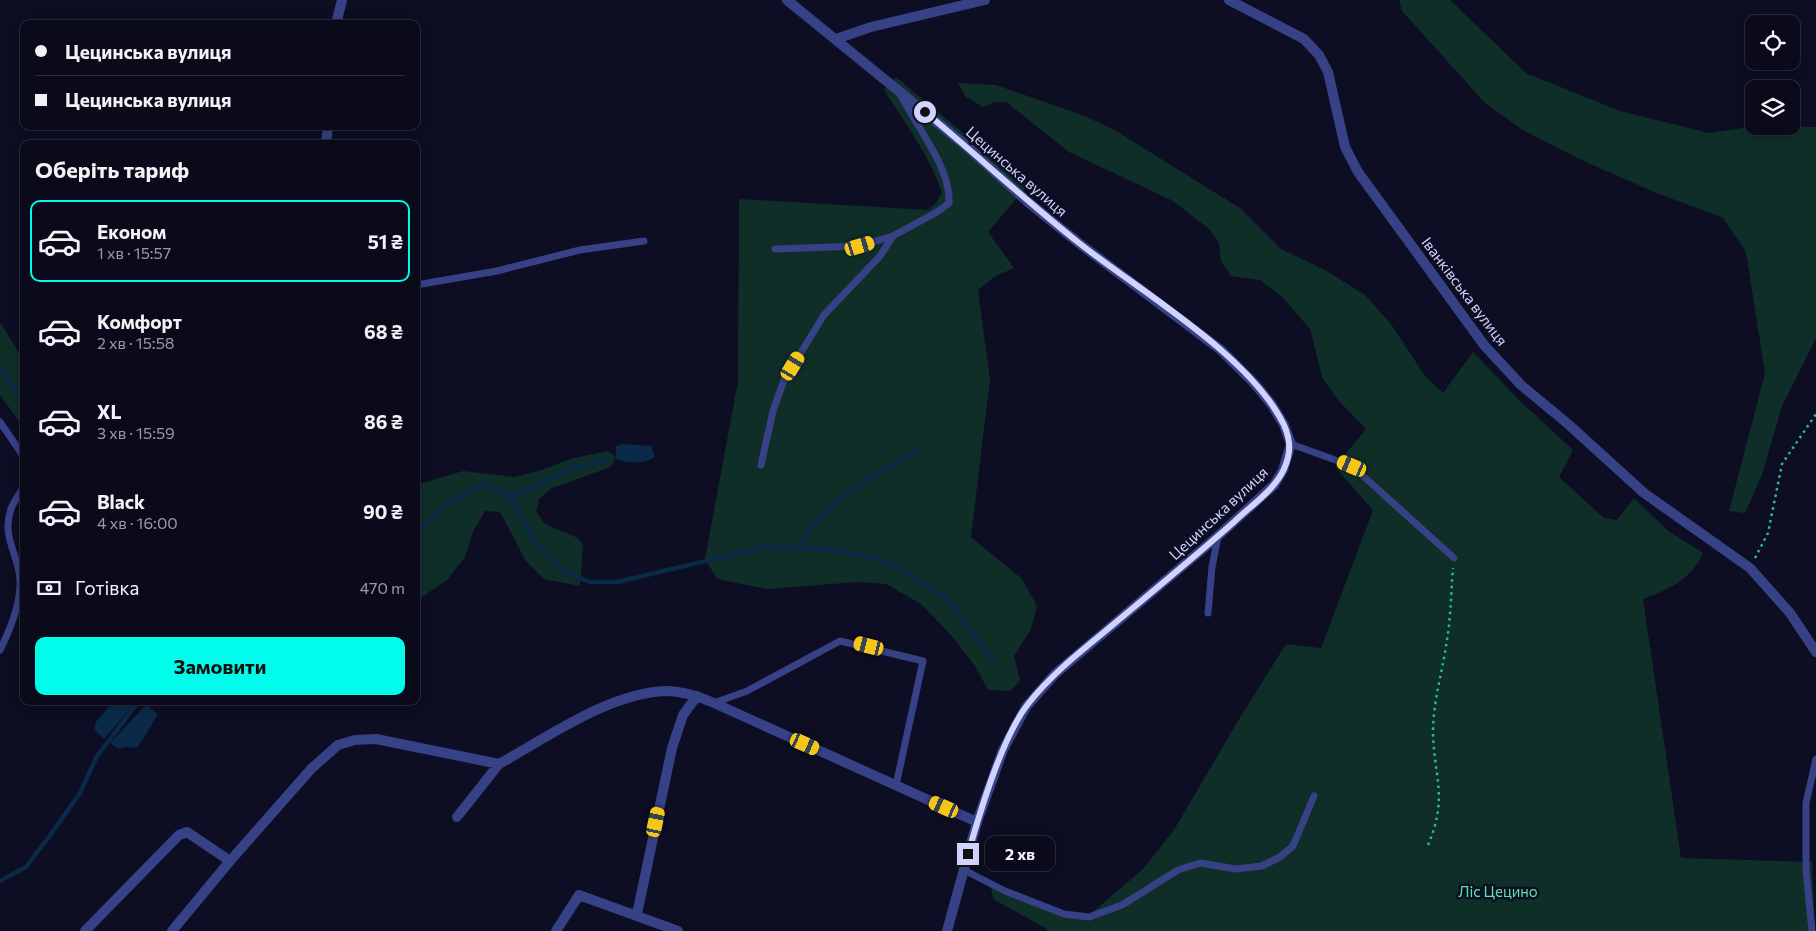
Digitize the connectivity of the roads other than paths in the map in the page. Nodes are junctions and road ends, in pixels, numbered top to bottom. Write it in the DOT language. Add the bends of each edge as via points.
graph roads {
  1 [pos="342,0"];
  2 [pos="786,0"];
  3 [pos="985,0"];
  4 [pos="1229,0"];
  5 [pos="337,20"];
  6 [pos="836,39"];
  7 [pos="898,90"];
  8 [pos="893,236"];
  9 [pos="644,241"];
  10 [pos="775,249"];
  11 [pos="420,284"];
  12 [pos="0,422"];
  13 [pos="1291,444"];
  14 [pos="20,451"];
  15 [pos="761,465"];
  16 [pos="20,493"];
  17 [pos="1218,536"];
  18 [pos="1454,558"];
  19 [pos="20,579"];
  20 [pos="20,579"];
  21 [pos="1208,613"];
  22 [pos="0,650"];
  23 [pos="1816,652"];
  24 [pos="697,696"];
  25 [pos="714,703"];
  26 [pos="1816,759"];
  27 [pos="499,764"];
  28 [pos="896,786"];
  29 [pos="1314,796"];
  30 [pos="457,817"];
  31 [pos="977,822"];
  32 [pos="230,861"];
  33 [pos="964,870"];
  34 [pos="636,914"];
  35 [pos="675,930"];
  36 [pos="85,931"];
  37 [pos="172,931"];
  38 [pos="556,931"];
  39 [pos="947,931"];
  40 [pos="1812,931"];
  1 -- 5 [label="street"];
  2 -- 6 [label="street, Цецинська вулиця"];
  3 -- 6 [label="street" via="871,27"];
  4 -- 23 [label="street, Іванківська вулиця" via="1304,39 1319,55 1328,72 1345,148 1358,172 1484,345 1521,385 1644,493 1750,568 1790,613"];
  6 -- 7 [label="street, Цецинська вулиця"];
  7 -- 8 [label="lane" via="950,188 949,203"];
  7 -- 13 [label="street, Цецинська вулиця" via="1073,238 1221,350 1272,405"];
  8 -- 10 [label="lane" via="860,246"];
  8 -- 15 [label="lane" via="880,256 824,315 784,380 773,411"];
  9 -- 11 [label="lane" via="580,250 497,271"];
  12 -- 14 [label="lane"];
  13 -- 17 [label="street, Цецинська вулиця" via="1284,470 1274,485"];
  13 -- 18 [label="lane" via="1352,466"];
  16 -- 19 [label="lane" via="10,510 8,540"];
  17 -- 21 [label="lane"];
  17 -- 31 [label="street, Цецинська вулиця" via="1055,674 1026,707 1003,750"];
  20 -- 22 [label="lane" via="19,597"];
  24 -- 25 [label="street"];
  24 -- 27 [label="street" via="668,691 623,700 593,712"];
  24 -- 34 [label="street" via="683,715 672,748"];
  25 -- 28 [label="street"];
  25 -- 28 [label="lane" via="747,690 840,641 923,661"];
  26 -- 40 [label="lane" via="1806,803 1806,870"];
  27 -- 30 [label="street"];
  27 -- 32 [label="street" via="376,739 338,745 311,769"];
  28 -- 31 [label="street"];
  29 -- 33 [label="lane" via="1293,846 1280,857 1262,866 1236,869 1200,863 1178,870 1122,905 1089,917 1064,914 1005,892"];
  31 -- 33 [label="street, Цецинська вулиця"];
  32 -- 36 [label="street" via="187,832 179,835"];
  32 -- 37 [label="street"];
  33 -- 39 [label="street, Цецинська вулиця"];
  34 -- 35 [label="street"];
  34 -- 38 [label="street" via="579,895"];
}
